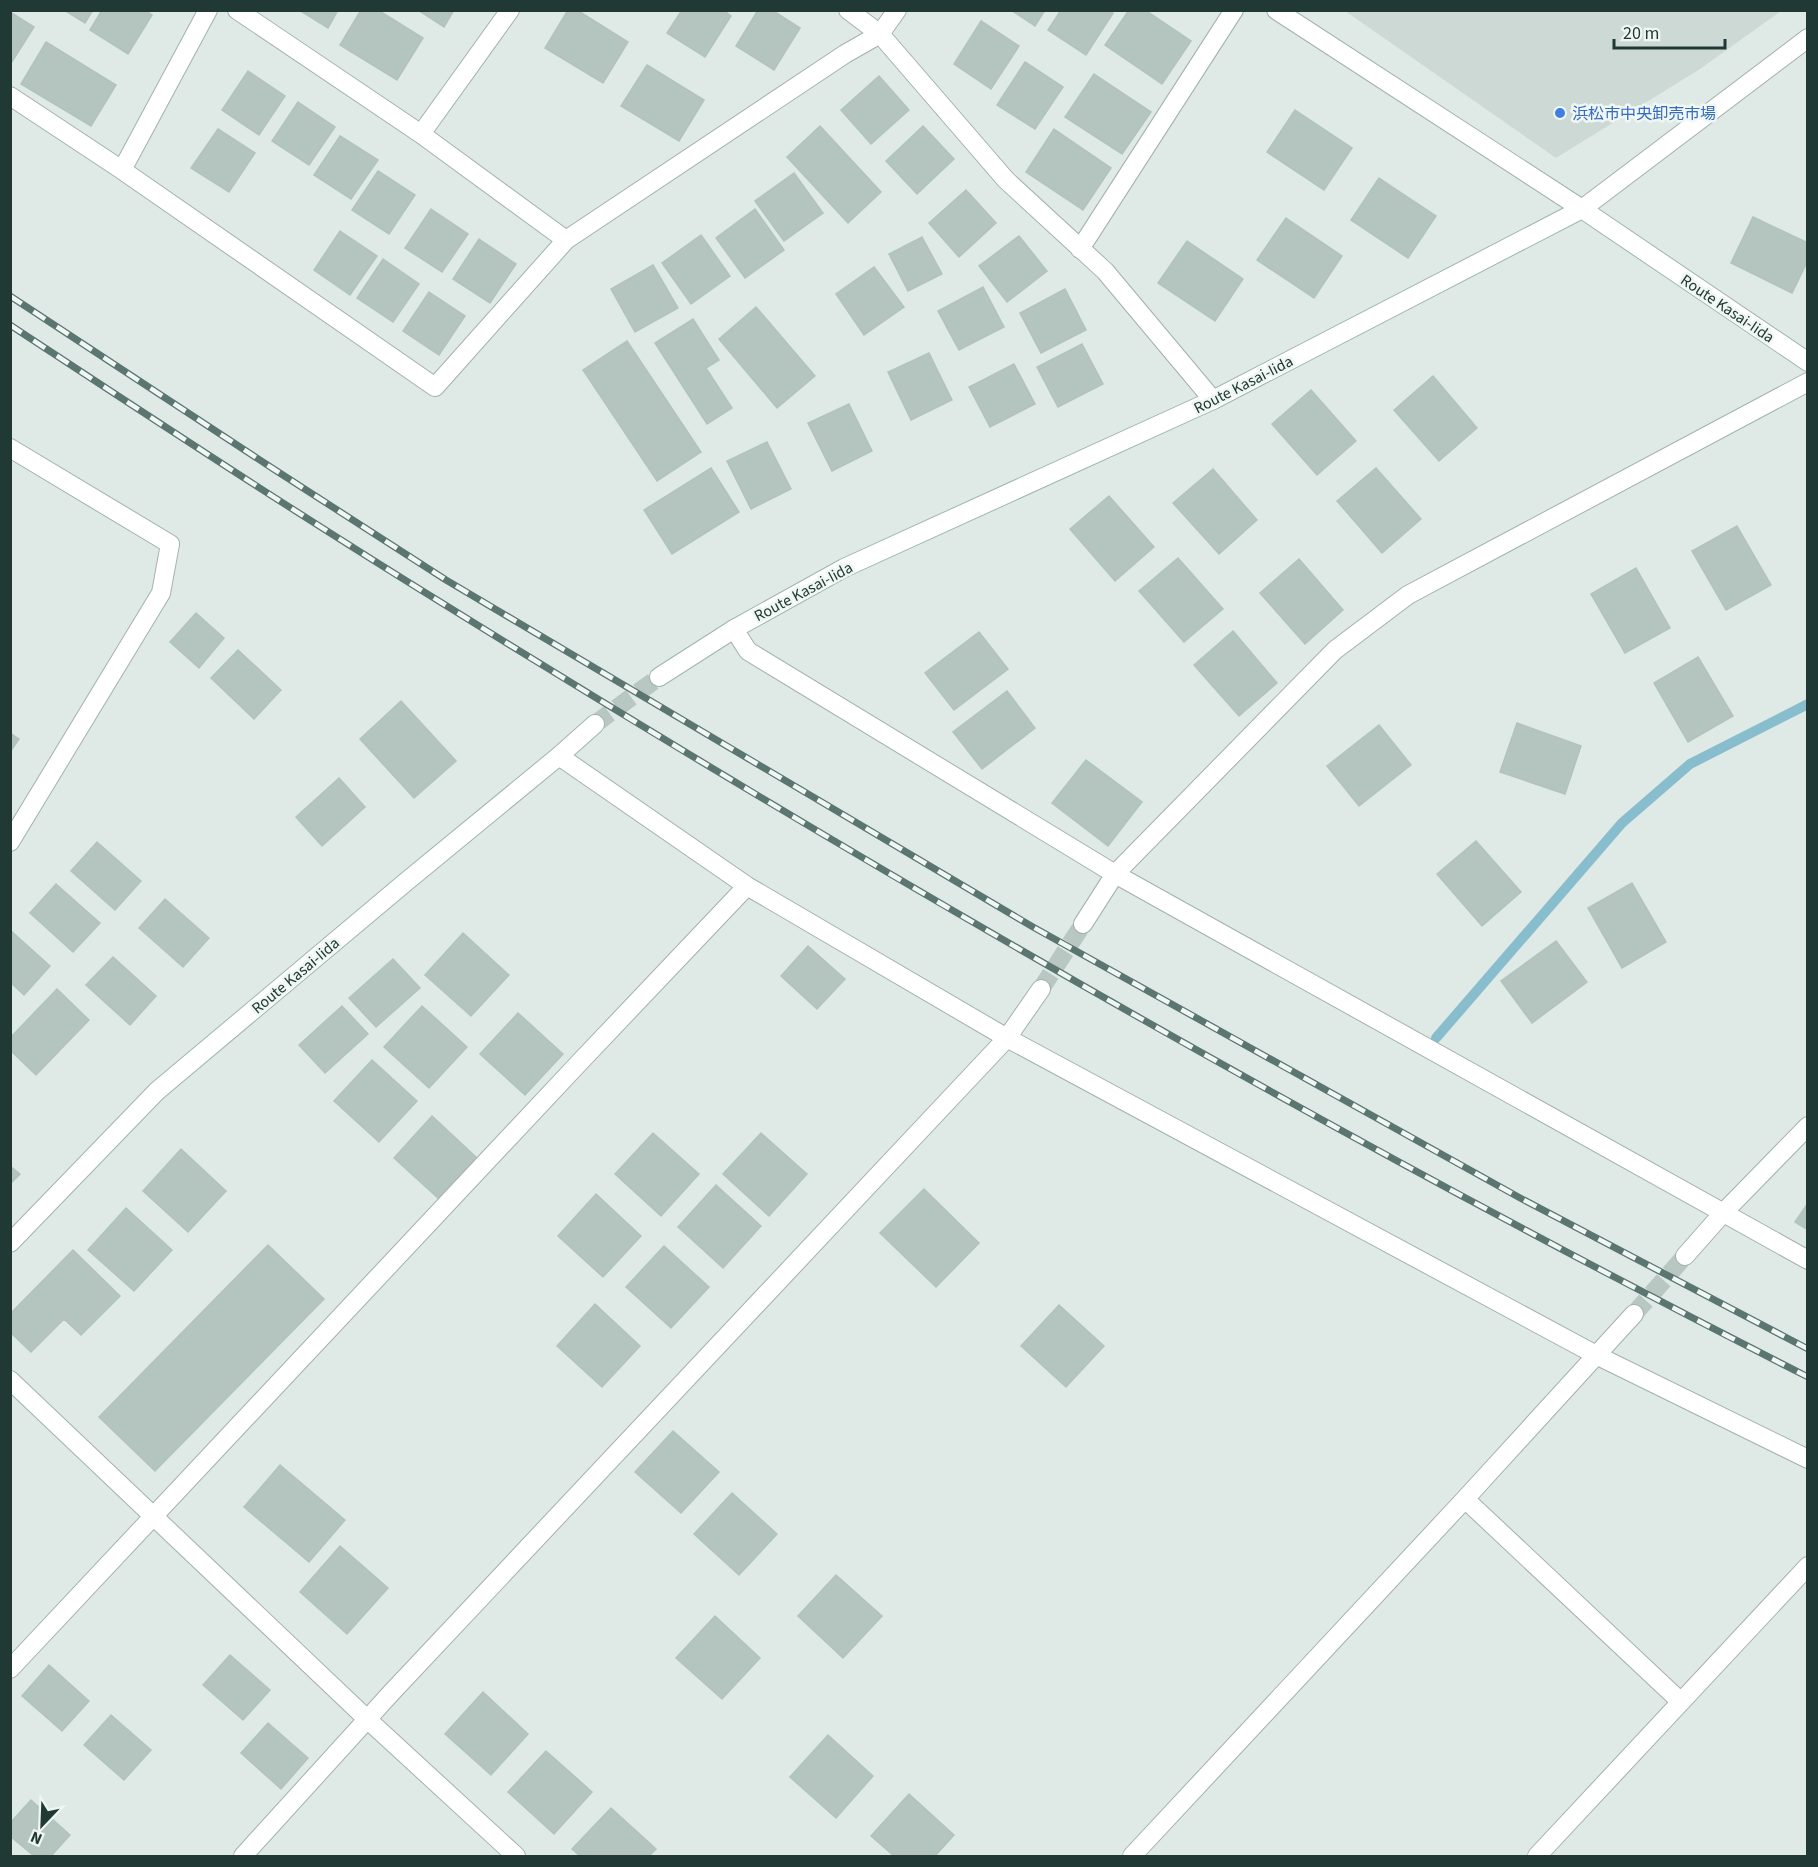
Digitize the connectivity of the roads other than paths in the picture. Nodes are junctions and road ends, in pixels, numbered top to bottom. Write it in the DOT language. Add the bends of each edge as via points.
graph roads {
  1 [pos="208,10"];
  2 [pos="237,10"];
  3 [pos="510,10"];
  4 [pos="848,10"];
  5 [pos="897,10"];
  6 [pos="1234,10"];
  7 [pos="1276,10"];
  8 [pos="880,34"];
  9 [pos="1808,38"];
  10 [pos="10,96"];
  11 [pos="421,134"];
  12 [pos="122,170"];
  13 [pos="1582,209"];
  14 [pos="566,240"];
  15 [pos="1080,249"];
  16 [pos="1808,362"];
  17 [pos="1808,382"];
  18 [pos="1213,400"];
  19 [pos="10,448"];
  20 [pos="734,629"];
  21 [pos="659,677"];
  22 [pos="595,724"];
  23 [pos="559,756"];
  24 [pos="10,842"];
  25 [pos="1115,874"];
  26 [pos="747,886"];
  27 [pos="1083,924"];
  28 [pos="1041,989"];
  29 [pos="1007,1038"];
  30 [pos="1808,1126"];
  31 [pos="1723,1214"];
  32 [pos="10,1243"];
  33 [pos="1685,1256"];
  34 [pos="1808,1260"];
  35 [pos="1634,1314"];
  36 [pos="1598,1356"];
  37 [pos="10,1380"];
  38 [pos="1808,1459"];
  39 [pos="1465,1499"];
  40 [pos="155,1515"];
  41 [pos="1808,1566"];
  42 [pos="10,1669"];
  43 [pos="1681,1702"];
  44 [pos="367,1719"];
  45 [pos="243,1857"];
  46 [pos="516,1857"];
  47 [pos="1132,1857"];
  48 [pos="1537,1857"];
  1 -- 12 [label="street"];
  2 -- 11 [label="street"];
  3 -- 11 [label="street"];
  4 -- 8 [label="street"];
  5 -- 8 [label="street"];
  6 -- 15 [label="street"];
  7 -- 13 [label="street"];
  8 -- 14 [label="street"];
  8 -- 15 [label="street" via="1006,180"];
  9 -- 13 [label="street"];
  10 -- 12 [label="street"];
  11 -- 14 [label="street"];
  12 -- 14 [label="street" via="435,387"];
  13 -- 16 [label="street, Route Kasai-Iida"];
  13 -- 18 [label="street, Route Kasai-Iida"];
  15 -- 18 [label="street" via="1105,271"];
  17 -- 25 [label="street" via="1408,595 1335,650"];
  18 -- 20 [label="street, Route Kasai-Iida" via="844,568"];
  19 -- 24 [label="street" via="170,544 161,593"];
  20 -- 21 [label="street, Route Kasai-Iida"];
  20 -- 25 [label="street" via="748,651"];
  22 -- 23 [label="street, Route Kasai-Iida"];
  23 -- 26 [label="street"];
  23 -- 32 [label="street, Route Kasai-Iida" via="157,1091"];
  25 -- 27 [label="street"];
  25 -- 31 [label="street"];
  26 -- 29 [label="street"];
  26 -- 40 [label="street"];
  28 -- 29 [label="street"];
  29 -- 36 [label="street"];
  29 -- 44 [label="street"];
  30 -- 31 [label="street"];
  31 -- 33 [label="street"];
  31 -- 34 [label="street"];
  35 -- 36 [label="street"];
  36 -- 38 [label="street"];
  36 -- 39 [label="street"];
  37 -- 40 [label="street"];
  39 -- 43 [label="street"];
  39 -- 47 [label="street"];
  40 -- 42 [label="street"];
  40 -- 44 [label="street"];
  41 -- 43 [label="street"];
  43 -- 48 [label="street"];
  44 -- 45 [label="street"];
  44 -- 46 [label="street"];
}
